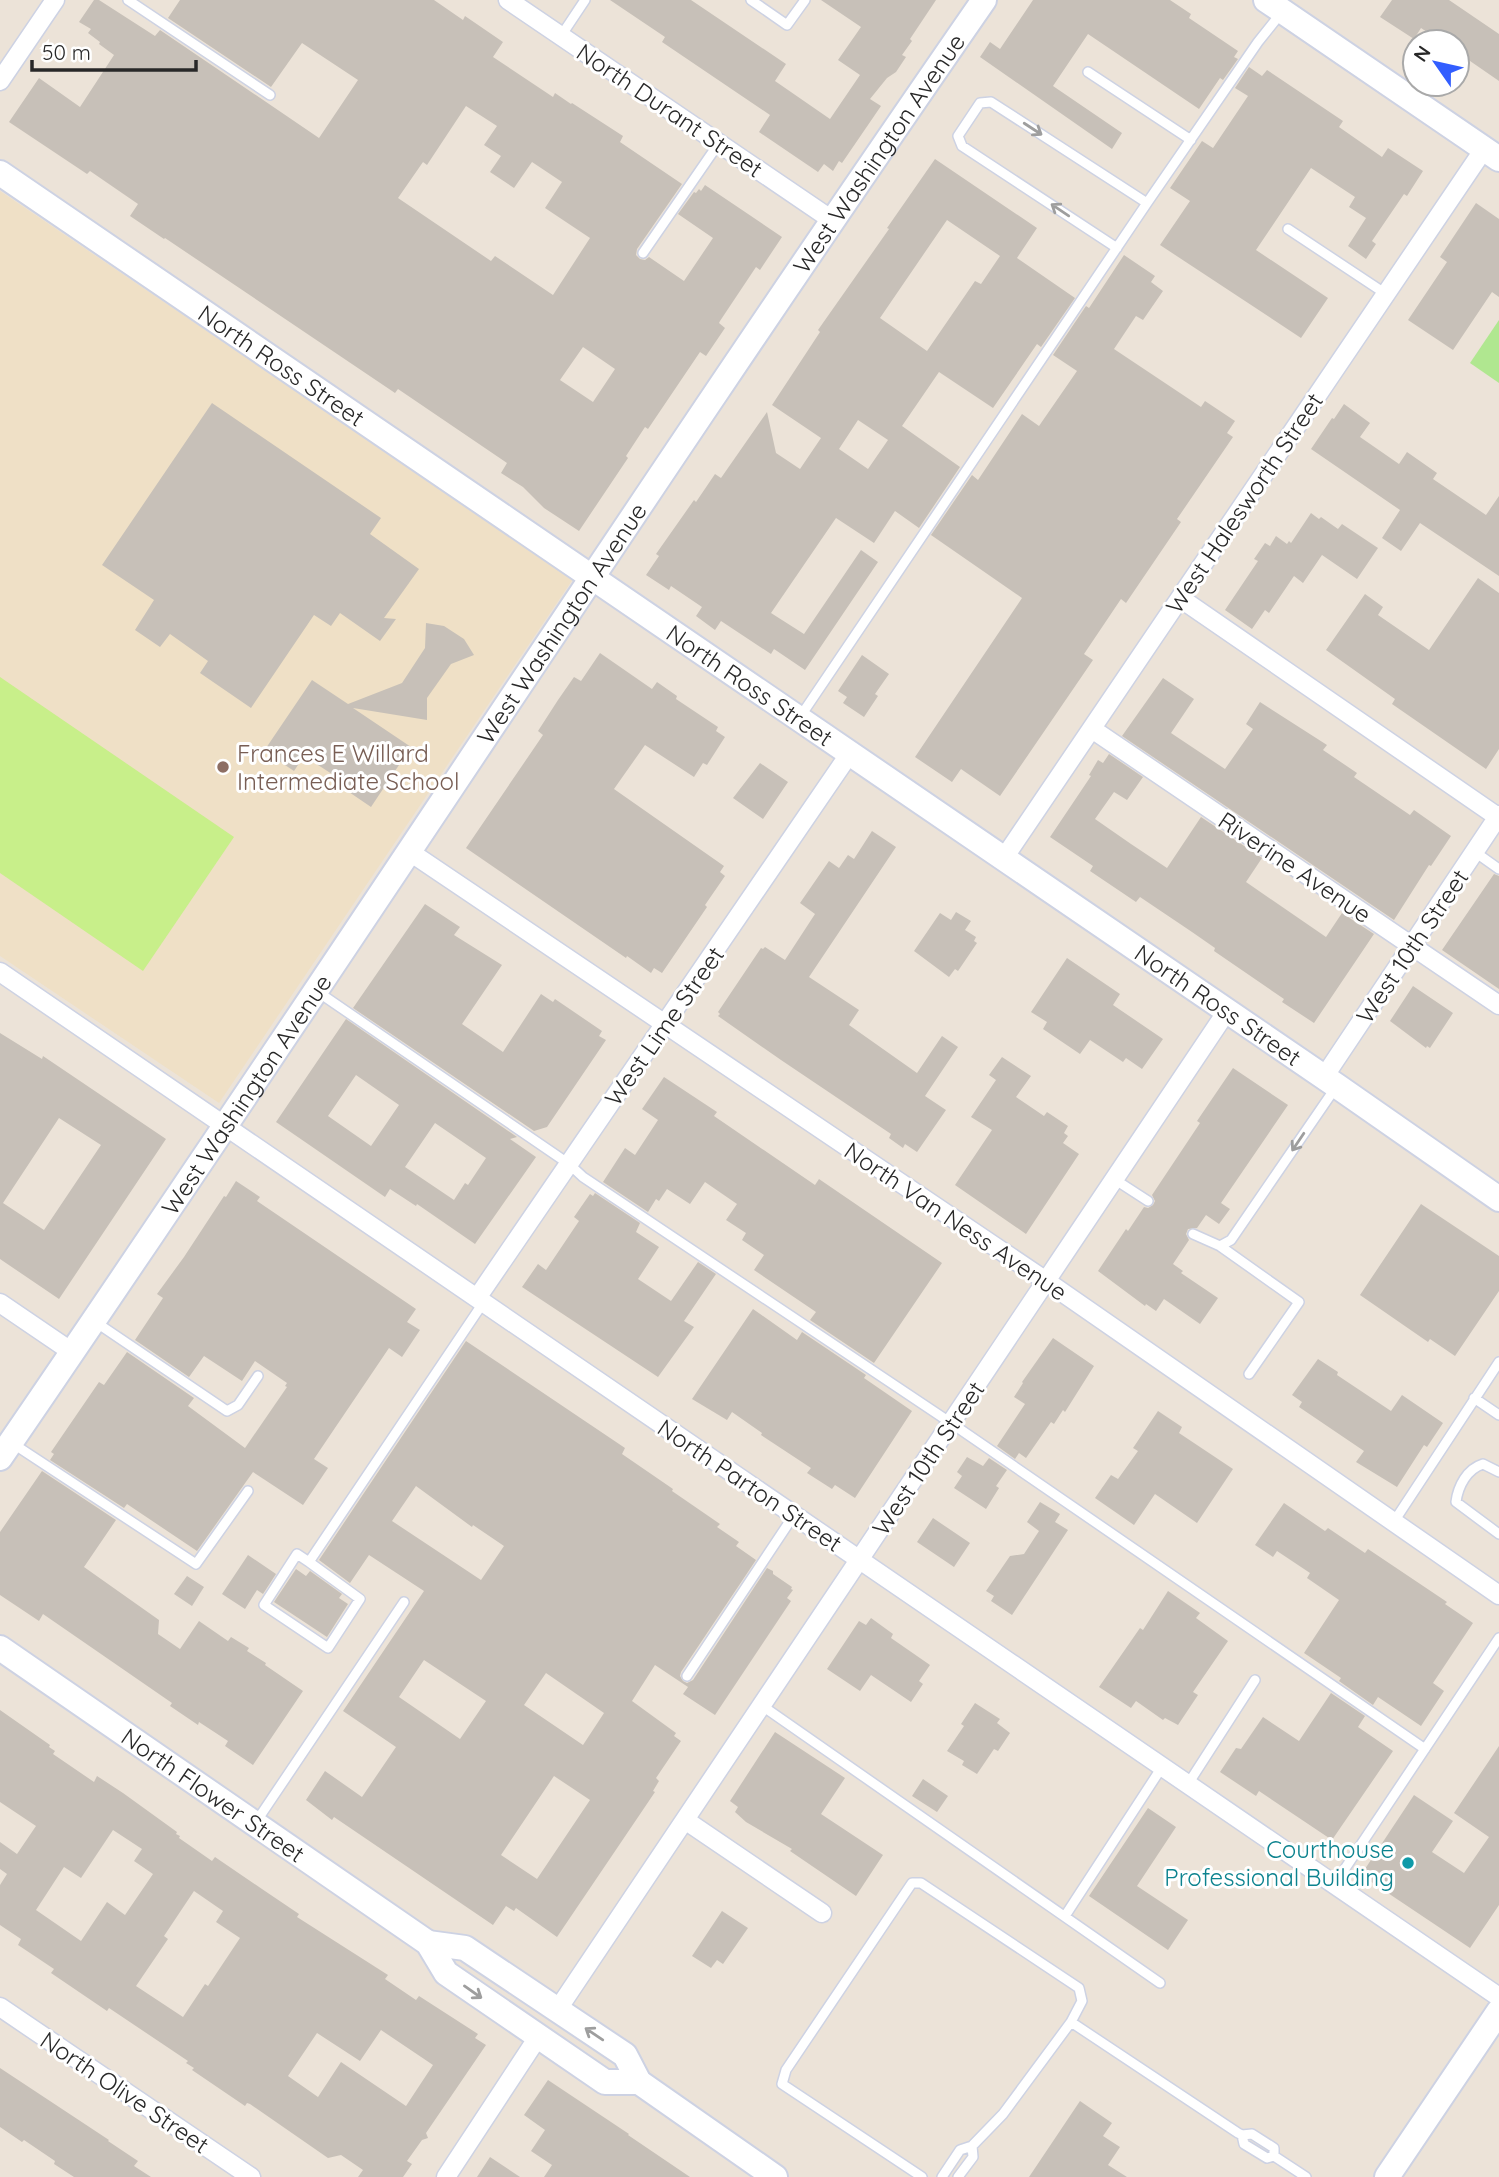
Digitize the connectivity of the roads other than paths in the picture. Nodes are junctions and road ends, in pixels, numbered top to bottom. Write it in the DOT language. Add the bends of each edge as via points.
graph roads {
  1 [pos="55,0"];
  2 [pos="128,0"];
  3 [pos="508,0"];
  4 [pos="585,0"];
  5 [pos="751,0"];
  6 [pos="805,0"];
  7 [pos="984,0"];
  8 [pos="1275,6"];
  9 [pos="561,36"];
  10 [pos="1088,72"];
  11 [pos="0,81"];
  12 [pos="270,95"];
  13 [pos="1191,140"];
  14 [pos="719,143"];
  15 [pos="1492,154"];
  16 [pos="0,173"];
  17 [pos="1147,203"];
  18 [pos="832,220"];
  19 [pos="1288,229"];
  20 [pos="1117,248"];
  21 [pos="643,253"];
  22 [pos="1386,294"];
  23 [pos="592,578"];
  24 [pos="1180,598"];
  25 [pos="799,718"];
  26 [pos="1092,729"];
  27 [pos="850,754"];
  28 [pos="1496,824"];
  29 [pos="410,852"];
  30 [pos="1475,852"];
  31 [pos="1004,858"];
  32 [pos="1499,869"];
  33 [pos="1412,946"];
  34 [pos="0,972"];
  35 [pos="317,990"];
  36 [pos="1499,1005"];
  37 [pos="1227,1011"];
  38 [pos="664,1025"];
  39 [pos="1330,1081"];
  40 [pos="225,1126"];
  41 [pos="569,1164"];
  42 [pos="1114,1179"];
  43 [pos="1499,1199"];
  44 [pos="1148,1201"];
  45 [pos="1193,1234"];
  46 [pos="1220,1246"];
  47 [pos="1046,1281"];
  48 [pos="480,1301"];
  49 [pos="0,1303"];
  50 [pos="93,1320"];
  51 [pos="72,1352"];
  52 [pos="1499,1362"];
  53 [pos="1249,1374"];
  54 [pos="258,1376"];
  55 [pos="1474,1398"];
  56 [pos="1499,1415"];
  57 [pos="951,1423"];
  58 [pos="5,1450"];
  59 [pos="1499,1472"];
  60 [pos="248,1491"];
  61 [pos="794,1515"];
  62 [pos="1393,1523"];
  63 [pos="1499,1534"];
  64 [pos="859,1560"];
  65 [pos="309,1562"];
  66 [pos="1499,1595"];
  67 [pos="404,1602"];
  68 [pos="1499,1638"];
  69 [pos="0,1648"];
  70 [pos="687,1676"];
  71 [pos="1255,1680"];
  72 [pos="761,1705"];
  73 [pos="1425,1749"];
  74 [pos="1162,1767"];
  75 [pos="1188,1784"];
  76 [pos="685,1820"];
  77 [pos="255,1823"];
  78 [pos="1335,1885"];
  79 [pos="822,1913"];
  80 [pos="1065,1916"];
  81 [pos="428,1943"];
  82 [pos="1160,1983"];
  83 [pos="1499,1997"];
  84 [pos="0,2007"];
  85 [pos="558,2010"];
  86 [pos="1499,2011"];
  87 [pos="1071,2022"];
  88 [pos="538,2038"];
  89 [pos="639,2082"];
  90 [pos="972,2146"];
  91 [pos="251,2177"];
  92 [pos="446,2177"];
  93 [pos="775,2177"];
  94 [pos="922,2177"];
  95 [pos="942,2177"];
  96 [pos="958,2177"];
  97 [pos="1306,2177"];
  98 [pos="1387,2177"];
  1 -- 11 [label="street"];
  2 -- 12 [label="lane"];
  3 -- 9 [label="street, North Durant Street"];
  4 -- 9 [label="lane"];
  5 -- 6 [label="lane" via="788,25"];
  7 -- 18 [label="street, West Washington Avenue"];
  8 -- 13 [label="lane" via="1258,42"];
  8 -- 15 [label="street"];
  9 -- 14 [label="street, North Durant Street"];
  10 -- 13 [label="lane"];
  13 -- 17 [label="lane"];
  14 -- 18 [label="street, North Durant Street"];
  14 -- 21 [label="lane"];
  15 -- 22 [label="street, West Halesworth Street"];
  16 -- 23 [label="street, North Ross Street"];
  17 -- 20 [label="lane"];
  20 -- 17 [label="lane, one-way" via="962,146 958,136 980,103 991,103"];
  18 -- 23 [label="street, West Washington Avenue"];
  19 -- 22 [label="lane"];
  20 -- 25 [label="lane"];
  22 -- 24 [label="street, West Halesworth Street"];
  23 -- 25 [label="street, North Ross Street"];
  23 -- 29 [label="street, West Washington Avenue"];
  24 -- 26 [label="street, West Halesworth Street"];
  24 -- 28 [label="street"];
  25 -- 27 [label="street, North Ross Street"];
  26 -- 31 [label="street, West Halesworth Street"];
  26 -- 33 [label="street, Riverine Avenue"];
  27 -- 31 [label="street, North Ross Street"];
  27 -- 38 [label="street, West Lime Street"];
  28 -- 30 [label="street, West 10th Street"];
  29 -- 35 [label="street, West Washington Avenue"];
  29 -- 38 [label="street, North Van Ness Avenue"];
  30 -- 32 [label="lane"];
  30 -- 33 [label="street, West 10th Street"];
  31 -- 37 [label="street, North Ross Street"];
  33 -- 36 [label="street, Riverine Avenue"];
  33 -- 39 [label="street, West 10th Street"];
  34 -- 40 [label="street, North Parton Street"];
  35 -- 40 [label="street, West Washington Avenue"];
  35 -- 41 [label="lane"];
  37 -- 39 [label="street, North Ross Street"];
  37 -- 42 [label="street, West 10th Street"];
  38 -- 41 [label="street, West Lime Street"];
  38 -- 47 [label="street, North Van Ness Avenue"];
  39 -- 43 [label="street, North Ross Street"];
  39 -- 46 [label="lane, one-way" via="1231,1240"];
  40 -- 48 [label="street, North Parton Street"];
  40 -- 50 [label="street, West Washington Avenue"];
  41 -- 48 [label="street, West Lime Street"];
  41 -- 57 [label="lane"];
  42 -- 44 [label="lane"];
  42 -- 47 [label="street, West 10th Street"];
  45 -- 46 [label="lane"];
  46 -- 53 [label="lane" via="1299,1302"];
  47 -- 57 [label="street, West 10th Street"];
  47 -- 62 [label="street, North Van Ness Avenue"];
  48 -- 61 [label="street, North Parton Street"];
  48 -- 65 [label="lane"];
  49 -- 51 [label="street"];
  50 -- 51 [label="street, West Washington Avenue"];
  50 -- 54 [label="lane" via="226,1411 238,1405"];
  51 -- 58 [label="street, West Washington Avenue"];
  52 -- 55 [label="lane"];
  55 -- 56 [label="lane"];
  55 -- 62 [label="lane"];
  57 -- 64 [label="street, West 10th Street"];
  57 -- 73 [label="lane"];
  58 -- 60 [label="lane" via="196,1564"];
  59 -- 63 [label="lane" via="1483,1464 1474,1467 1457,1489 1455,1502"];
  61 -- 64 [label="street, North Parton Street"];
  61 -- 70 [label="lane"];
  62 -- 66 [label="street, North Van Ness Avenue"];
  64 -- 72 [label="street, West 10th Street"];
  64 -- 74 [label="street, North Parton Street"];
  65 -- 65 [label="lane" via="360,1599 328,1648 264,1605 297,1554"];
  67 -- 77 [label="lane"];
  68 -- 73 [label="lane"];
  69 -- 77 [label="street, North Flower Street"];
  71 -- 75 [label="lane"];
  72 -- 76 [label="street, West 10th Street"];
  72 -- 80 [label="lane"];
  73 -- 78 [label="lane"];
  74 -- 75 [label="street, North Parton Street"];
  74 -- 80 [label="lane"];
  75 -- 78 [label="street, North Parton Street"];
  76 -- 79 [label="street"];
  76 -- 85 [label="street, West 10th Street"];
  77 -- 81 [label="street, North Flower Street"];
  78 -- 83 [label="street, North Parton Street"];
  80 -- 82 [label="lane"];
  81 -- 85 [label="street, North Flower Street" via="465,1948"];
  81 -- 88 [label="street, North Flower Street, one-way" via="446,1973"];
  84 -- 91 [label="street, North Olive Street"];
  89 -- 85 [label="street, North Flower Street, one-way" via="625,2054"];
  86 -- 98 [label="street"];
  87 -- 90 [label="lane" via="1003,2114"];
  87 -- 94 [label="lane" via="1082,2001 1079,1988 921,1883 912,1883 786,2070 782,2084"];
  87 -- 97 [label="lane" via="1242,2135 1244,2144 1267,2158 1274,2156"];
  88 -- 89 [label="street, North Flower Street" via="605,2082"];
  88 -- 92 [label="street"];
  89 -- 93 [label="street, North Flower Street"];
  90 -- 95 [label="lane" via="960,2150"];
  90 -- 96 [label="lane" via="973,2157"];
}
